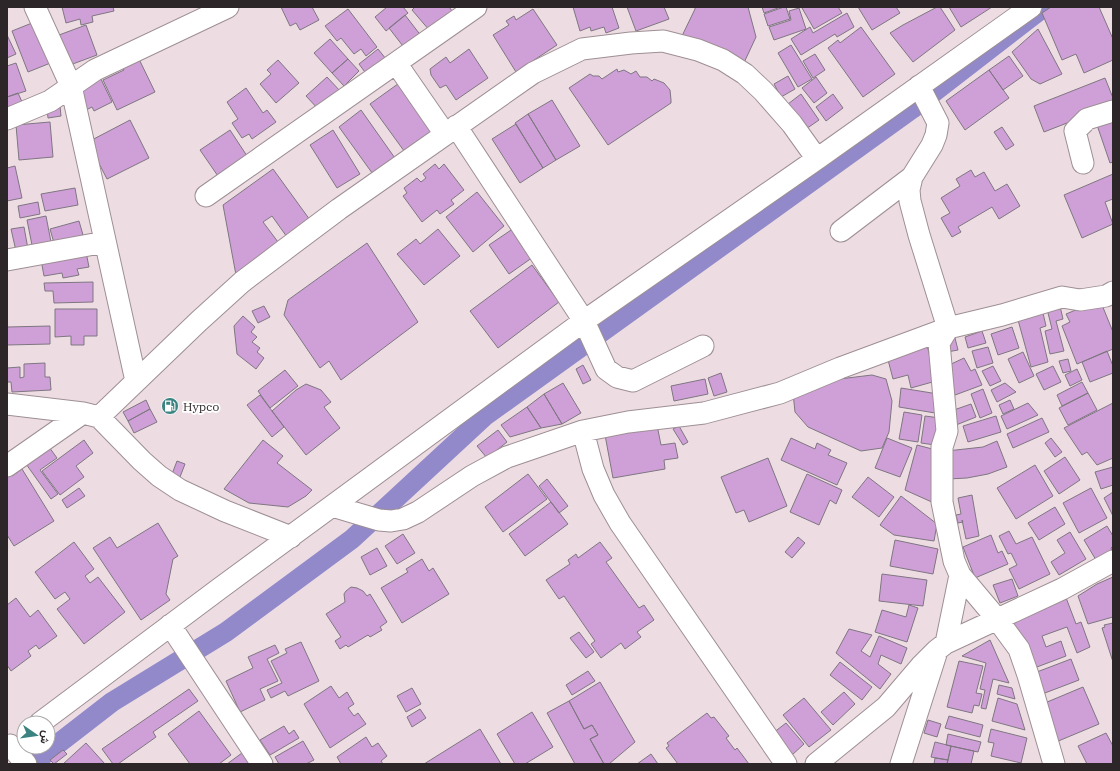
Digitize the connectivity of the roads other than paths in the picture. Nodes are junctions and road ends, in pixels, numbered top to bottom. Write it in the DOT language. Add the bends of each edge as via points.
graph roads {
  1 [pos="35,7"];
  2 [pos="228,7"];
  3 [pos="476,7"];
  4 [pos="1031,7"];
  5 [pos="396,63"];
  6 [pos="71,86"];
  7 [pos="922,91"];
  8 [pos="1113,111"];
  9 [pos="7,119"];
  10 [pos="450,130"];
  11 [pos="817,159"];
  12 [pos="1083,163"];
  13 [pos="912,177"];
  14 [pos="206,196"];
  15 [pos="841,232"];
  16 [pos="105,242"];
  17 [pos="7,260"];
  18 [pos="1113,292"];
  19 [pos="584,321"];
  20 [pos="948,328"];
  21 [pos="703,346"];
  22 [pos="136,381"];
  23 [pos="7,404"];
  24 [pos="91,415"];
  25 [pos="583,431"];
  26 [pos="7,466"];
  27 [pos="332,506"];
  28 [pos="291,537"];
  29 [pos="1113,561"];
  30 [pos="960,575"];
  31 [pos="997,619"];
  32 [pos="170,625"];
  33 [pos="942,646"];
  34 [pos="51,715"];
  35 [pos="14,743"];
  36 [pos="26,764"];
  37 [pos="262,764"];
  38 [pos="786,764"];
  39 [pos="816,764"];
  40 [pos="901,764"];
  41 [pos="1054,764"];
  1 -- 6 [label="street"];
  2 -- 6 [label="street" via="100,68"];
  3 -- 5 [label="street"];
  4 -- 7 [label="street"];
  5 -- 10 [label="street"];
  5 -- 14 [label="street"];
  6 -- 9 [label="street" via="50,101"];
  6 -- 16 [label="street"];
  7 -- 11 [label="street"];
  7 -- 13 [label="street" via="938,123 932,145"];
  8 -- 12 [label="street" via="1086,118 1075,131"];
  10 -- 11 [label="street" via="533,73 582,49 663,41 723,60 745,74 792,124"];
  10 -- 19 [label="street"];
  10 -- 22 [label="street" via="242,282"];
  11 -- 19 [label="street"];
  13 -- 15 [label="street"];
  13 -- 20 [label="street" via="910,201"];
  16 -- 17 [label="street"];
  16 -- 22 [label="street"];
  18 -- 20 [label="street" via="1106,296 1080,300 1062,297"];
  19 -- 21 [label="street" via="606,369 616,377 633,381"];
  19 -- 27 [label="street"];
  20 -- 25 [label="street" via="780,393 704,413 628,422"];
  20 -- 30 [label="street" via="939,343 947,431 942,447 942,502 954,561"];
  22 -- 24 [label="street"];
  23 -- 24 [label="street"];
  24 -- 26 [label="street"];
  24 -- 28 [label="street" via="159,476 180,490"];
  25 -- 27 [label="street" via="507,457 403,519 379,520"];
  25 -- 38 [label="street" via="593,468 604,495 620,523"];
  27 -- 28 [label="street"];
  28 -- 32 [label="street"];
  29 -- 31 [label="street" via="1062,590"];
  30 -- 31 [label="street"];
  30 -- 33 [label="street"];
  31 -- 33 [label="street"];
  31 -- 41 [label="street" via="1024,661"];
  32 -- 34 [label="street"];
  32 -- 37 [label="street"];
  33 -- 39 [label="street" via="886,707"];
  33 -- 40 [label="street"];
  35 -- 36 [label="street"];
}
